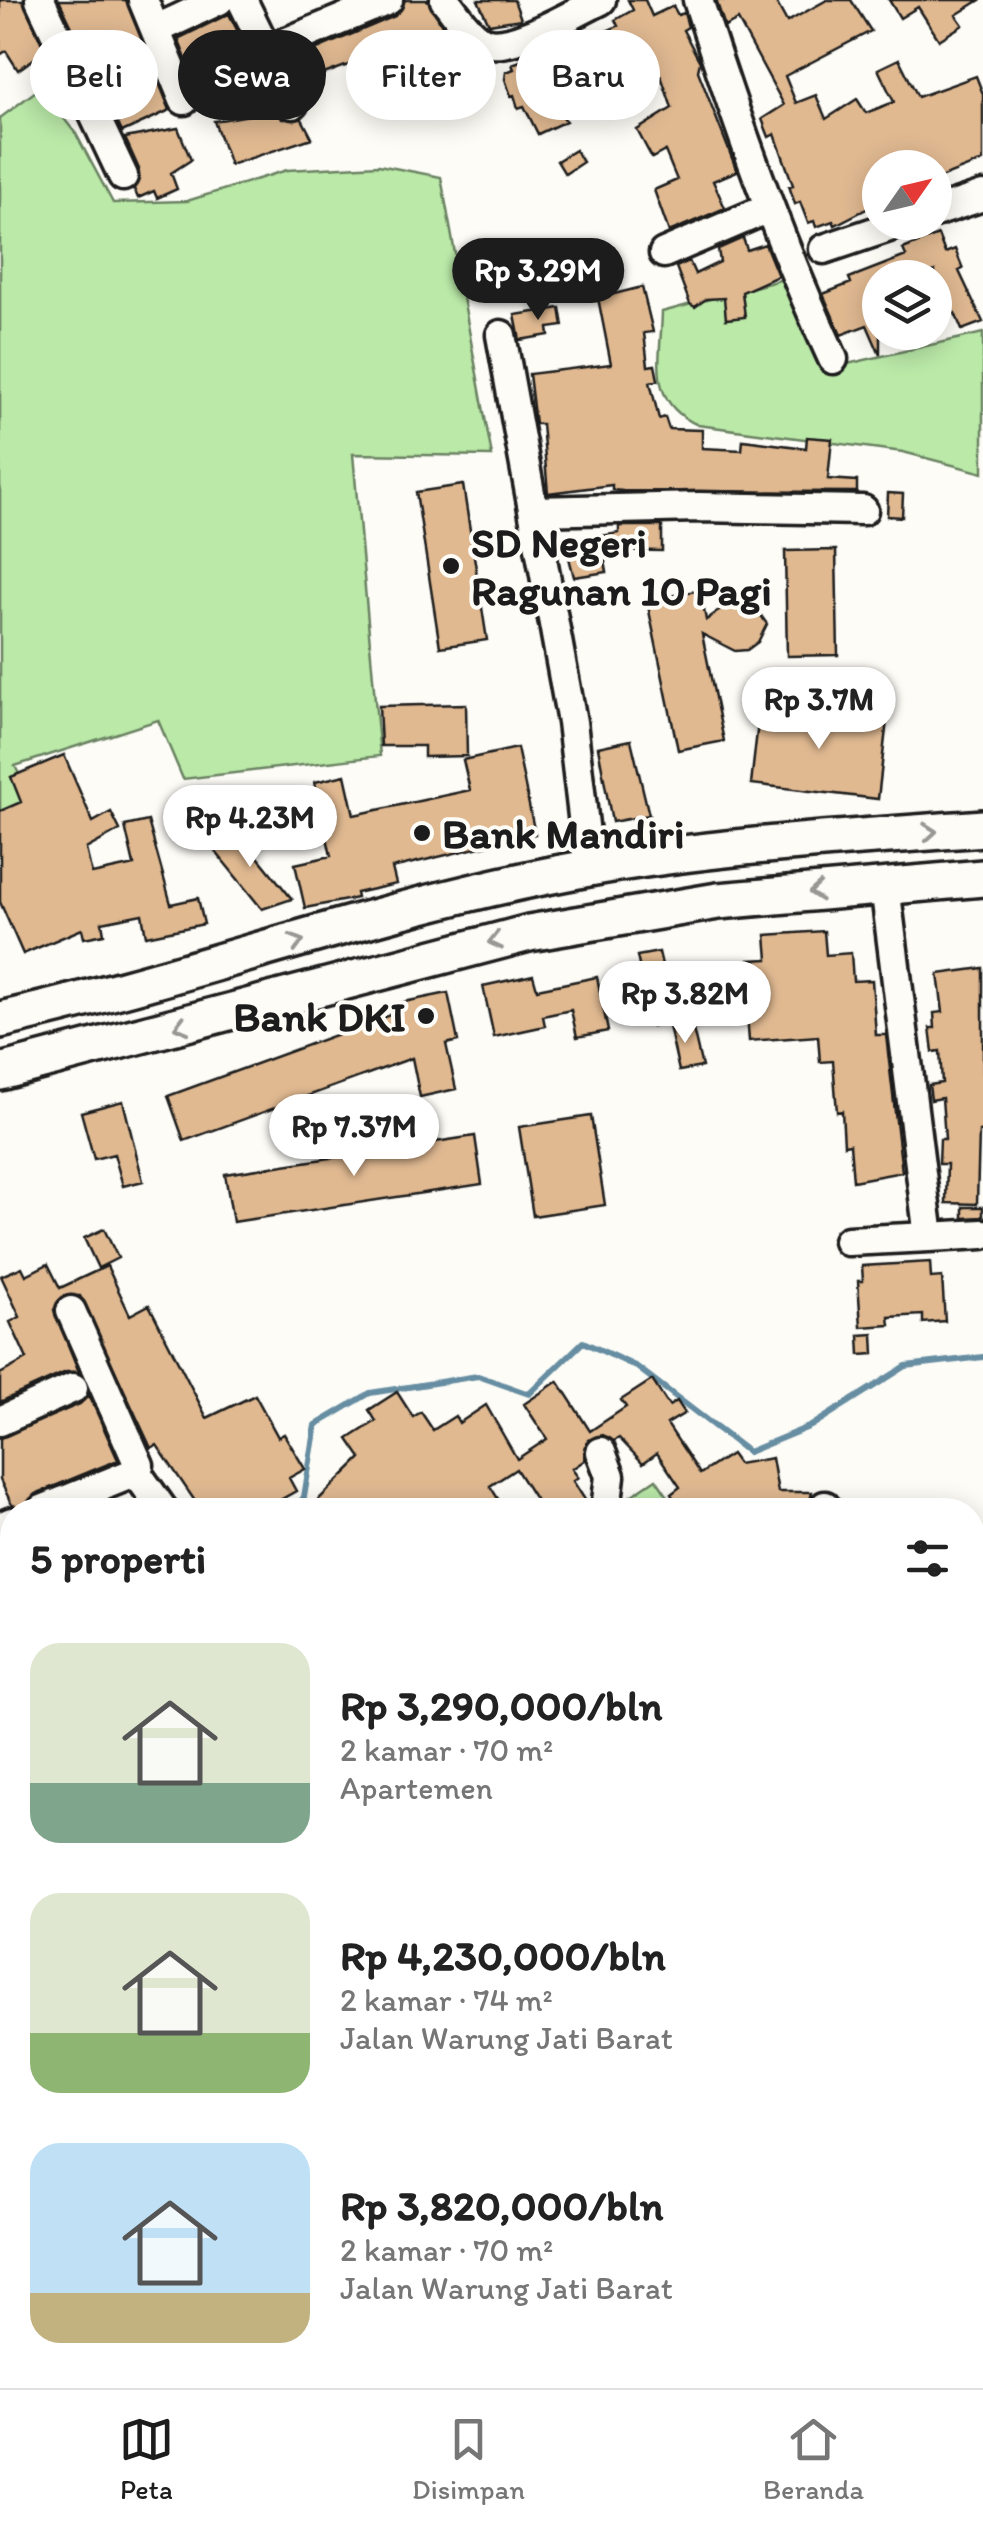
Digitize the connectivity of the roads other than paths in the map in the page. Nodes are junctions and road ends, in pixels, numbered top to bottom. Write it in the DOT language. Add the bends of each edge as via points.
graph roads {
  1 [pos="40,0"];
  2 [pos="143,0"];
  3 [pos="219,0"];
  4 [pos="242,0"];
  5 [pos="388,0"];
  6 [pos="445,0"];
  7 [pos="601,0"];
  8 [pos="698,0"];
  9 [pos="157,28"];
  10 [pos="258,30"];
  11 [pos="316,30"];
  12 [pos="178,84"];
  13 [pos="124,176"];
  14 [pos="983,196"];
  15 [pos="952,206"];
  16 [pos="768,208"];
  17 [pos="862,236"];
  18 [pos="824,249"];
  19 [pos="664,253"];
  20 [pos="501,336"];
  21 [pos="833,359"];
  22 [pos="863,510"];
  23 [pos="536,511"];
  24 [pos="983,828"];
  25 [pos="589,868"];
  26 [pos="983,878"];
  27 [pos="885,886"];
  28 [pos="0,1020"];
  29 [pos="0,1072"];
  30 [pos="983,1234"];
  31 [pos="929,1237"];
  32 [pos="848,1241"];
  33 [pos="71,1311"];
  34 [pos="73,1388"];
  35 [pos="0,1421"];
  36 [pos="601,1452"];
  37 [pos="138,1468"];
  38 [pos="69,1498"];
  39 [pos="155,1498"];
  40 [pos="607,1498"];
  1 -- 13 [label="street"];
  2 -- 9 [label="street"];
  3 -- 9 [label="street"];
  4 -- 10 [label="street"];
  5 -- 11 [label="street"];
  6 -- 7 [label="street" via="480,40 499,44"];
  8 -- 16 [label="street"];
  9 -- 12 [label="street"];
  14 -- 15 [label="street"];
  16 -- 19 [label="street"];
  16 -- 21 [label="street"];
  17 -- 18 [label="street"];
  20 -- 23 [label="street"];
  22 -- 23 [label="street"];
  23 -- 25 [label="street"];
  25 -- 24 [label="main road, one-way"];
  28 -- 25 [label="main road, one-way"];
  26 -- 27 [label="main road"];
  27 -- 29 [label="main road, one-way" via="718,901 529,933"];
  27 -- 31 [label="street"];
  30 -- 31 [label="street"];
  31 -- 32 [label="street"];
  33 -- 37 [label="street"];
  34 -- 35 [label="street"];
  36 -- 40 [label="street" via="610,1476"];
  37 -- 38 [label="street"];
  37 -- 39 [label="street"];
}
